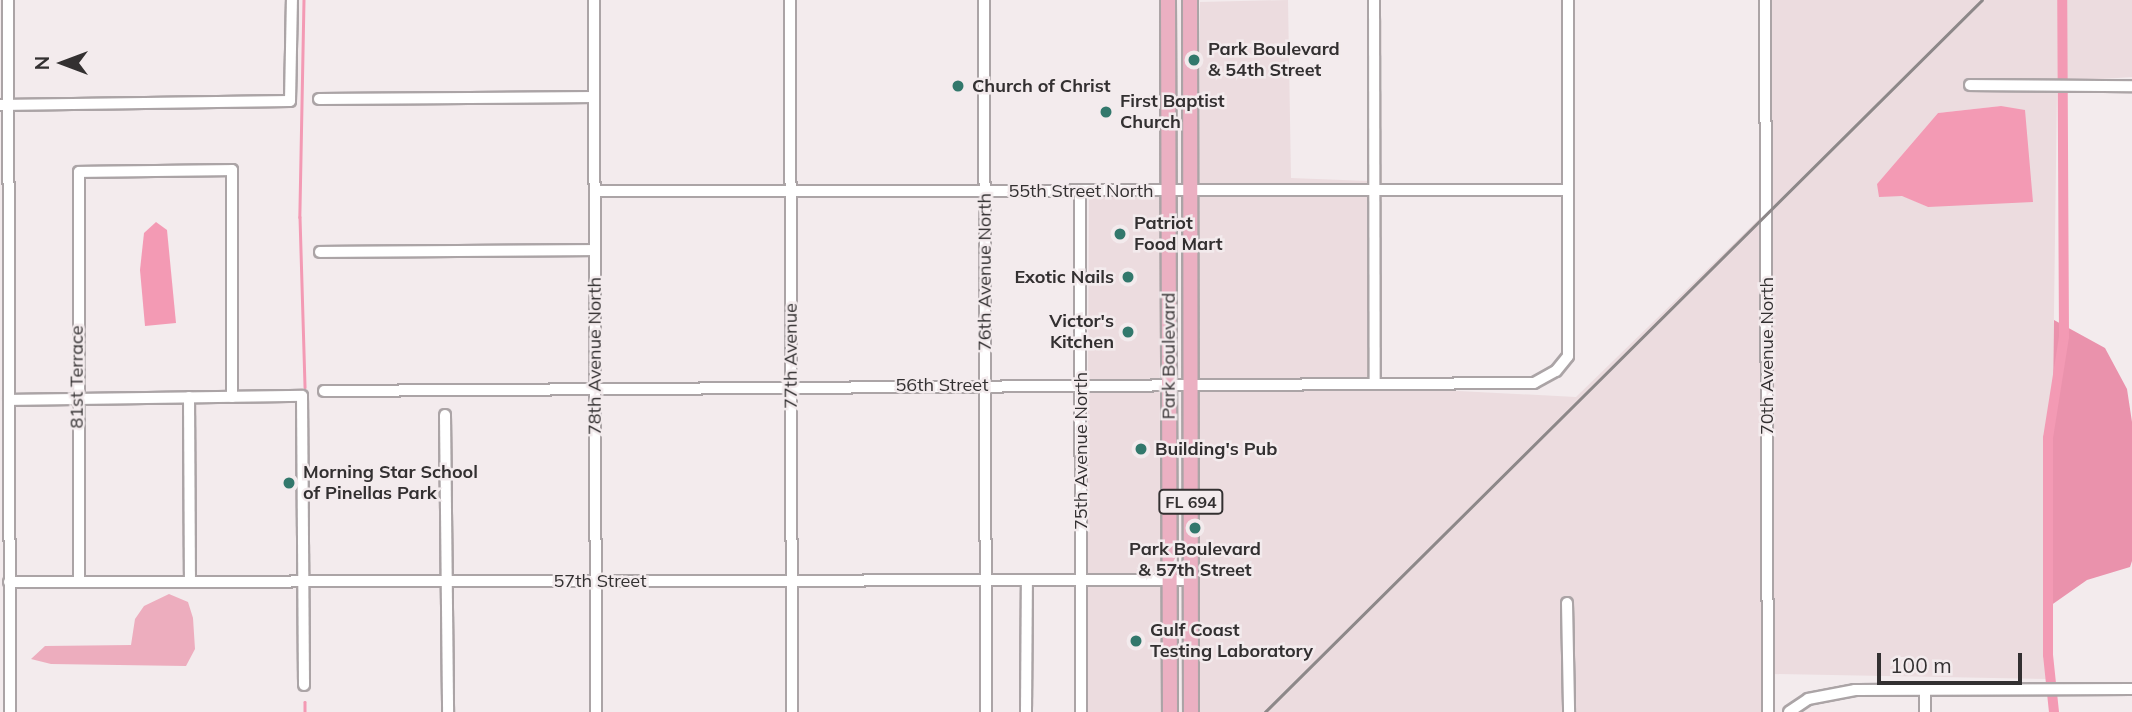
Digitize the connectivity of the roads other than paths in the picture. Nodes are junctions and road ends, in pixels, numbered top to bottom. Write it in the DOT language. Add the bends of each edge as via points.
graph roads {
  1 [pos="8,0"];
  2 [pos="292,0"];
  3 [pos="594,0"];
  4 [pos="790,0"];
  5 [pos="984,0"];
  6 [pos="1168,0"];
  7 [pos="1190,0"];
  8 [pos="1374,0"];
  9 [pos="1568,0"];
  10 [pos="1765,0"];
  11 [pos="1970,85"];
  12 [pos="2132,86"];
  13 [pos="594,97"];
  14 [pos="319,99"];
  15 [pos="4,104"];
  16 [pos="1374,190"];
  17 [pos="1567,190"];
  18 [pos="595,191"];
  19 [pos="790,191"];
  20 [pos="985,191"];
  21 [pos="1080,191"];
  22 [pos="1168,191"];
  23 [pos="1190,191"];
  24 [pos="595,250"];
  25 [pos="320,252"];
  26 [pos="985,384"];
  27 [pos="1375,384"];
  28 [pos="1081,385"];
  29 [pos="791,386"];
  30 [pos="1169,386"];
  31 [pos="1190,386"];
  32 [pos="595,387"];
  33 [pos="324,391"];
  34 [pos="189,397"];
  35 [pos="232,397"];
  36 [pos="77,399"];
  37 [pos="9,400"];
  38 [pos="445,415"];
  39 [pos="1027,580"];
  40 [pos="1081,580"];
  41 [pos="1169,580"];
  42 [pos="1191,580"];
  43 [pos="447,581"];
  44 [pos="596,581"];
  45 [pos="792,581"];
  46 [pos="986,581"];
  47 [pos="9,582"];
  48 [pos="79,582"];
  49 [pos="190,582"];
  50 [pos="305,582"];
  51 [pos="1567,603"];
  52 [pos="304,685"];
  53 [pos="1925,689"];
  54 [pos="2132,689"];
  55 [pos="5,696"];
  56 [pos="10,712"];
  57 [pos="448,712"];
  58 [pos="596,712"];
  59 [pos="792,712"];
  60 [pos="986,712"];
  61 [pos="1026,712"];
  62 [pos="1081,712"];
  63 [pos="1170,712"];
  64 [pos="1191,712"];
  65 [pos="1569,712"];
  66 [pos="1768,712"];
  67 [pos="1788,712"];
  68 [pos="1925,712"];
  1 -- 15 [label="street"];
  2 -- 15 [label="street" via="290,101"];
  3 -- 13 [label="street, 78th Avenue North"];
  4 -- 19 [label="street, 77th Avenue"];
  5 -- 20 [label="street, 76th Avenue North"];
  6 -- 22 [label="main road, Park Boulevard / FL 694"];
  7 -- 23 [label="main road, Park Boulevard / FL 694"];
  8 -- 16 [label="street"];
  9 -- 17 [label="street"];
  10 -- 66 [label="street, 70th Avenue North"];
  11 -- 12 [label="street"];
  13 -- 14 [label="street"];
  13 -- 18 [label="street, 78th Avenue North"];
  15 -- 37 [label="street"];
  16 -- 17 [label="street, 55th Street North"];
  16 -- 23 [label="street, 55th Street North"];
  16 -- 27 [label="street"];
  17 -- 27 [label="street, 56th Street" via="1568,356 1556,370 1534,383"];
  18 -- 19 [label="street, 55th Street North"];
  18 -- 24 [label="street, 78th Avenue North"];
  19 -- 20 [label="street, 55th Street North"];
  19 -- 29 [label="street, 77th Avenue"];
  20 -- 21 [label="street, 55th Street North"];
  20 -- 26 [label="street, 76th Avenue North"];
  21 -- 22 [label="street, 55th Street North"];
  21 -- 28 [label="street, 75th Avenue North"];
  22 -- 23 [label="street, 55th Street North"];
  22 -- 30 [label="main road, Park Boulevard / FL 694"];
  23 -- 31 [label="main road, Park Boulevard / FL 694"];
  24 -- 25 [label="street"];
  24 -- 32 [label="street, 78th Avenue North"];
  26 -- 28 [label="street, 56th Street"];
  26 -- 29 [label="street, 56th Street"];
  26 -- 46 [label="street, 76th Avenue North"];
  27 -- 31 [label="street, 56th Street"];
  28 -- 30 [label="street, 56th Street"];
  28 -- 40 [label="street, 75th Avenue North"];
  29 -- 32 [label="street, 56th Street"];
  29 -- 45 [label="street, 77th Avenue"];
  30 -- 31 [label="street, 56th Street"];
  30 -- 41 [label="main road, Park Boulevard / FL 694"];
  31 -- 42 [label="main road, Park Boulevard / FL 694"];
  32 -- 33 [label="street, 56th Street"];
  32 -- 44 [label="street, 78th Avenue North"];
  34 -- 35 [label="street"];
  34 -- 36 [label="street"];
  34 -- 49 [label="street"];
  35 -- 36 [label="street, 81st Terrace" via="232,170 165,170 79,172"];
  35 -- 50 [label="street" via="302,396"];
  36 -- 37 [label="street"];
  36 -- 48 [label="street, 81st Terrace"];
  37 -- 47 [label="street"];
  38 -- 43 [label="street"];
  39 -- 40 [label="street, 57th Street"];
  39 -- 46 [label="street, 57th Street"];
  39 -- 61 [label="street"];
  40 -- 41 [label="street, 57th Street"];
  40 -- 62 [label="street, 75th Avenue North"];
  41 -- 42 [label="street, 57th Street"];
  41 -- 63 [label="main road, Park Boulevard / FL 694"];
  42 -- 64 [label="main road, Park Boulevard / FL 694"];
  43 -- 44 [label="street, 57th Street"];
  43 -- 50 [label="street, 57th Street"];
  43 -- 57 [label="street"];
  44 -- 45 [label="street, 57th Street"];
  44 -- 58 [label="street, 78th Avenue North"];
  45 -- 46 [label="street, 57th Street"];
  45 -- 59 [label="street, 77th Avenue"];
  46 -- 60 [label="street, 76th Avenue North"];
  47 -- 48 [label="street, 57th Street"];
  47 -- 55 [label="street"];
  48 -- 49 [label="street, 57th Street"];
  49 -- 50 [label="street, 57th Street"];
  50 -- 52 [label="street"];
  51 -- 65 [label="street"];
  53 -- 54 [label="street"];
  53 -- 67 [label="street" via="1823,695"];
  53 -- 68 [label="street"];
  55 -- 56 [label="street"];
}
